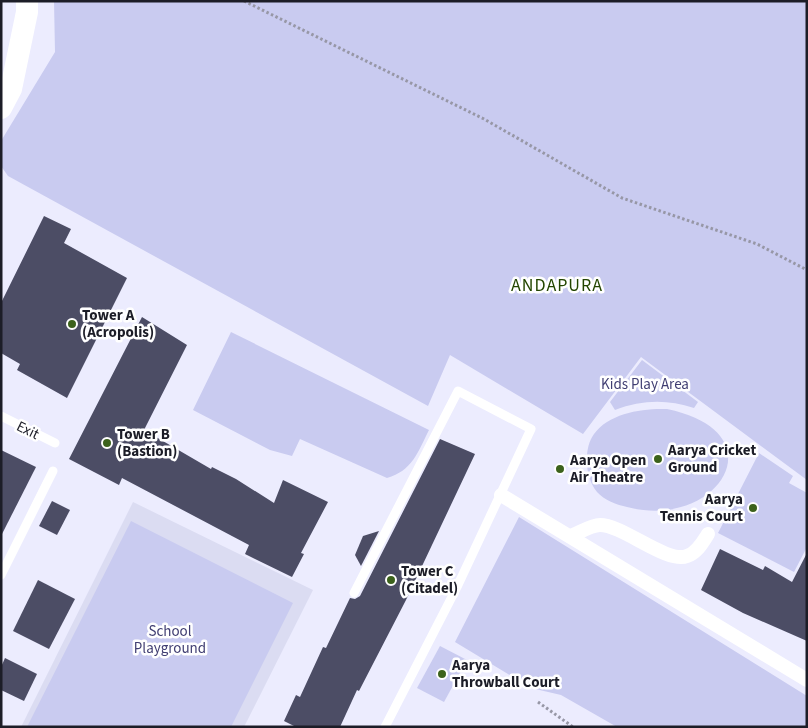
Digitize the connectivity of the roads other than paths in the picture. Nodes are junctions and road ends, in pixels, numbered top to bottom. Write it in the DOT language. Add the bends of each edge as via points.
graph roads {
  1 [pos="27,1"];
  2 [pos="1,108"];
  3 [pos="1,416"];
  4 [pos="55,443"];
  5 [pos="53,471"];
  6 [pos="501,495"];
  7 [pos="708,534"];
  8 [pos="571,536"];
  9 [pos="1,575"];
  10 [pos="354,593"];
  11 [pos="807,680"];
  12 [pos="386,727"];
  1 -- 2 [label="street" via="28,12 11,89"];
  3 -- 4 [label="lane, Exit"];
  5 -- 9 [label="lane"];
  6 -- 8 [label="street"];
  6 -- 10 [label="lane" via="531,429 458,391"];
  6 -- 12 [label="lane"];
  7 -- 8 [label="street" via="686,557 673,556 611,527 598,525"];
  8 -- 11 [label="street"];
}
